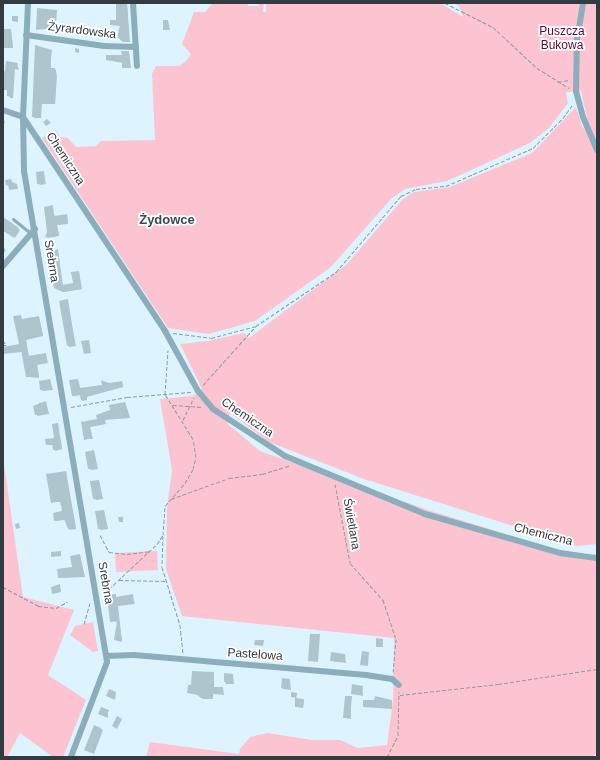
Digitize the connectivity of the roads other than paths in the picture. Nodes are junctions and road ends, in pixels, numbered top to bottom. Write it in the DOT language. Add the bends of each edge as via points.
graph roads {
  1 [pos="28,3"];
  2 [pos="133,3"];
  3 [pos="583,3"];
  4 [pos="26,35"];
  5 [pos="136,47"];
  6 [pos="137,66"];
  7 [pos="3,110"];
  8 [pos="23,117"];
  9 [pos="597,150"];
  10 [pos="13,219"];
  11 [pos="32,230"];
  12 [pos="3,266"];
  13 [pos="597,558"];
  14 [pos="106,656"];
  15 [pos="399,685"];
  16 [pos="71,757"];
  1 -- 4 [label="street, Srebrna"];
  2 -- 5 [label="street"];
  3 -- 9 [label="street" via="577,39 576,91 583,117"];
  4 -- 5 [label="street, Żyrardowska" via="104,46"];
  4 -- 8 [label="street, Srebrna"];
  5 -- 6 [label="street"];
  7 -- 8 [label="street"];
  8 -- 11 [label="street, Srebrna" via="24,171"];
  8 -- 13 [label="street, Chemiczna" via="165,331 198,391 213,409 285,456 448,522 560,553"];
  10 -- 11 [label="lane"];
  11 -- 12 [label="street"];
  11 -- 14 [label="street, Srebrna" via="65,408"];
  14 -- 15 [label="street, Pastelowa" via="134,655 392,679"];
  14 -- 16 [label="street, Srebrna" via="104,674"];
}
